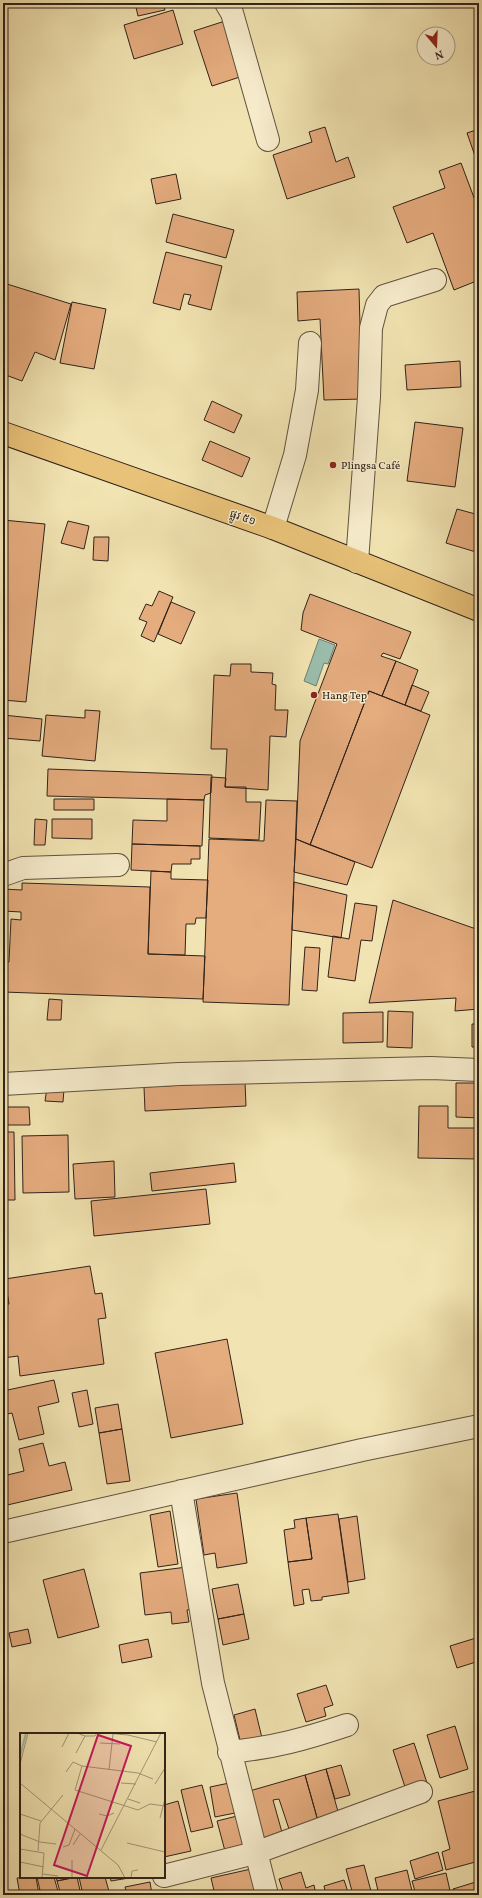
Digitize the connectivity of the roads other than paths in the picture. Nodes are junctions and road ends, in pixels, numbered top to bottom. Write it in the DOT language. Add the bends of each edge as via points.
graph roads {
  1 [pos="226,3"];
  2 [pos="268,140"];
  3 [pos="435,280"];
  4 [pos="310,344"];
  5 [pos="3,433"];
  6 [pos="273,528"];
  7 [pos="357,562"];
  8 [pos="479,610"];
  9 [pos="118,865"];
  10 [pos="3,875"];
  11 [pos="479,1070"];
  12 [pos="3,1084"];
  13 [pos="479,1426"];
  14 [pos="181,1491"];
  15 [pos="3,1532"];
  16 [pos="347,1725"];
  17 [pos="229,1752"];
  18 [pos="421,1792"];
  19 [pos="254,1852"];
  20 [pos="165,1876"];
  21 [pos="267,1895"];
  1 -- 2 [label="street" via="232,13"];
  3 -- 7 [label="street" via="384,296 377,305 371,328 369,397"];
  4 -- 6 [label="street" via="307,390 295,455"];
  5 -- 6 [label="main road, ផ្លូវ ៥១"];
  6 -- 7 [label="main road, ផ្លូវ ៥១"];
  7 -- 8 [label="main road, ផ្លូវ ៥១"];
  9 -- 10 [label="street" via="24,868"];
  11 -- 12 [label="street" via="431,1068 179,1074"];
  13 -- 14 [label="street"];
  14 -- 15 [label="street"];
  14 -- 17 [label="street" via="212,1683"];
  16 -- 17 [label="street" via="298,1742 259,1750"];
  17 -- 19 [label="street"];
  18 -- 19 [label="street"];
  19 -- 20 [label="street"];
  19 -- 21 [label="street"];
}
